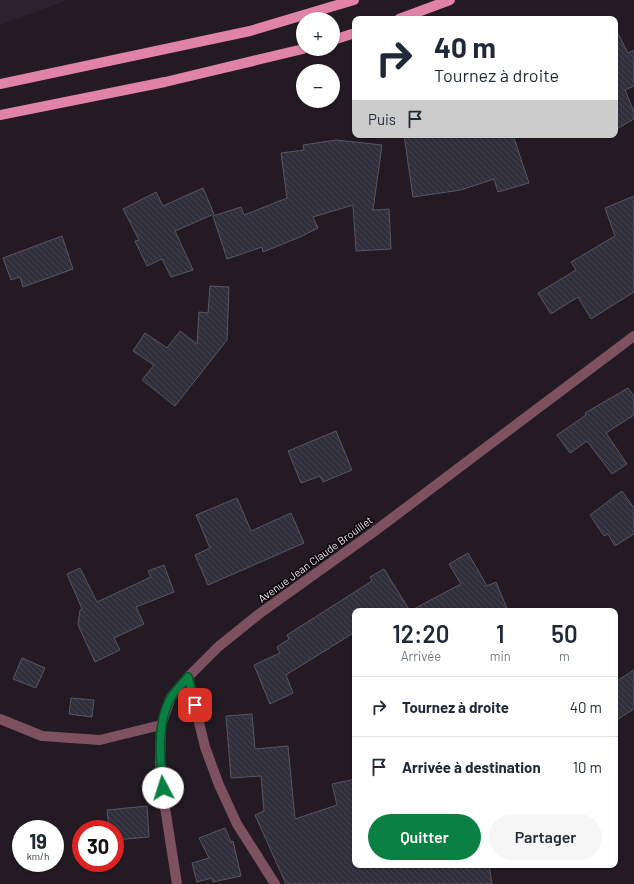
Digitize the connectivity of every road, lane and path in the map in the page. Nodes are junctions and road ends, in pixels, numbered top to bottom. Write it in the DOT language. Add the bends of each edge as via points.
graph roads {
  1 [pos="354,0"];
  2 [pos="450,0"];
  3 [pos="407,16"];
  4 [pos="352,34"];
  5 [pos="340,38"];
  6 [pos="296,51"];
  7 [pos="0,84"];
  8 [pos="0,115"];
  9 [pos="634,336"];
  10 [pos="188,677"];
  11 [pos="0,719"];
  12 [pos="162,725"];
  13 [pos="176,884"];
  14 [pos="275,884"];
  1 -- 7 [label="main road" via="250,31"];
  2 -- 3 [label="main road"];
  4 -- 5 [label="main road"];
  6 -- 8 [label="main road" via="165,82"];
  9 -- 10 [label="street, Avenue Jean Claude Brouillet" via="375,531 259,614 218,647"];
  10 -- 12 [label="street, Avenue Jean Claude Brouillet" via="171,697"];
  10 -- 14 [label="street" via="204,747 238,824"];
  11 -- 12 [label="street" via="42,736 100,740"];
  12 -- 13 [label="street, Avenue Jean Claude Brouillet" via="160,762"];
}
